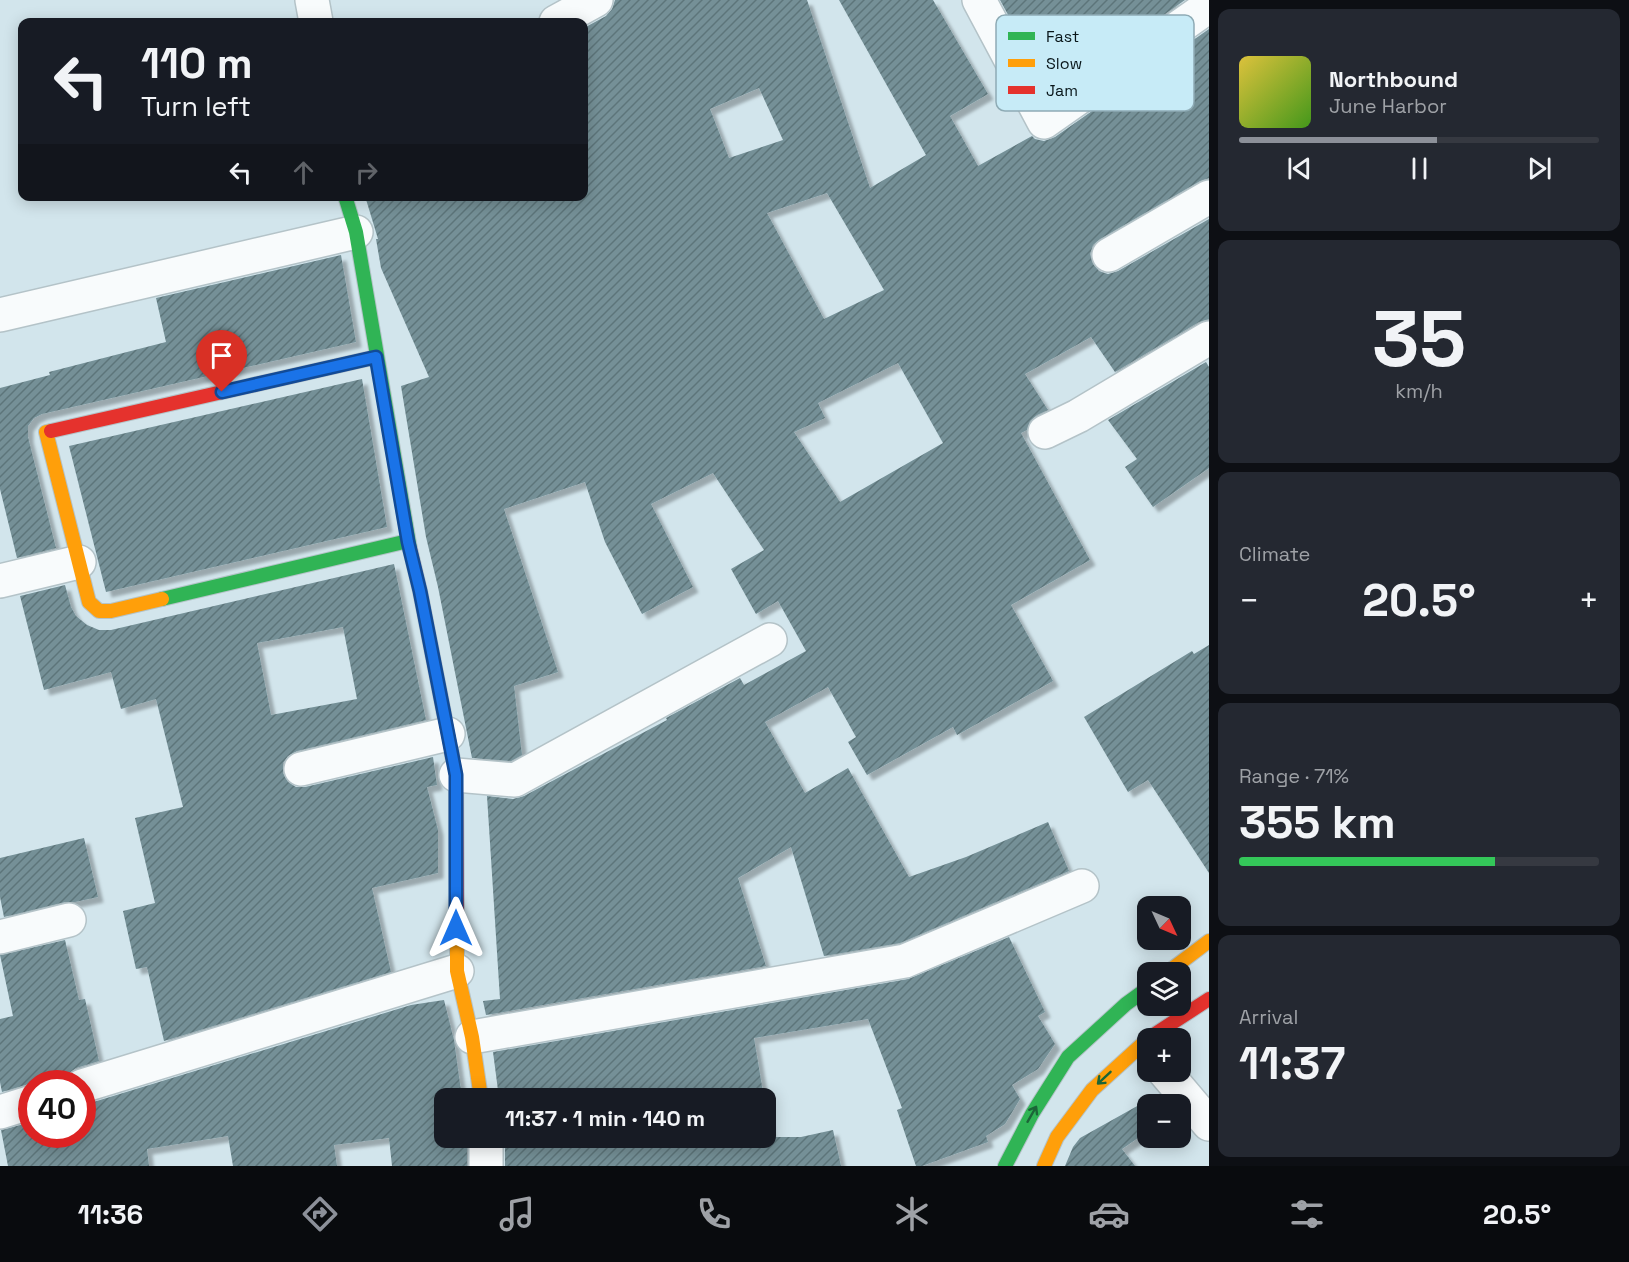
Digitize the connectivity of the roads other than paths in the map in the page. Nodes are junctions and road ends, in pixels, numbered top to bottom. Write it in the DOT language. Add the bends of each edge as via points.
graph roads {
  1 [pos="312,0"];
  2 [pos="596,0"];
  3 [pos="979,0"];
  4 [pos="1209,6"];
  5 [pos="1194,17"];
  6 [pos="315,18"];
  7 [pos="563,18"];
  8 [pos="996,32"];
  9 [pos="1038,111"];
  10 [pos="1060,111"];
  11 [pos="1209,197"];
  12 [pos="347,201"];
  13 [pos="356,232"];
  14 [pos="1109,255"];
  15 [pos="0,315"];
  16 [pos="1209,338"];
  17 [pos="376,357"];
  18 [pos="1045,432"];
  19 [pos="408,542"];
  20 [pos="80,562"];
  21 [pos="0,581"];
  22 [pos="770,640"];
  23 [pos="447,734"];
  24 [pos="301,769"];
  25 [pos="456,775"];
  26 [pos="1082,886"];
  27 [pos="69,920"];
  28 [pos="0,937"];
  29 [pos="1209,941"];
  30 [pos="1181,962"];
  31 [pos="457,971"];
  32 [pos="1137,996"];
  33 [pos="1209,999"];
  34 [pos="1166,1028"];
  35 [pos="472,1037"];
  36 [pos="1137,1050"];
  37 [pos="96,1082"];
  38 [pos="1173,1082"];
  39 [pos="480,1088"];
  40 [pos="18,1106"];
  41 [pos="0,1112"];
  42 [pos="1209,1124"];
  43 [pos="486,1148"];
  44 [pos="486,1166"];
  45 [pos="1005,1166"];
  46 [pos="1044,1166"];
  1 -- 6 [label="street"];
  2 -- 7 [label="street"];
  3 -- 8 [label="street"];
  4 -- 5 [label="street"];
  9 -- 10 [label="street" via="1044,122"];
  11 -- 14 [label="street"];
  12 -- 13 [label="street"];
  13 -- 15 [label="street"];
  13 -- 17 [label="street"];
  16 -- 18 [label="street"];
  17 -- 19 [label="street"];
  17 -- 20 [label="street" via="46,432"];
  19 -- 20 [label="street" via="111,611 99,611 89,602"];
  19 -- 23 [label="street"];
  20 -- 21 [label="street"];
  22 -- 25 [label="street" via="515,780"];
  23 -- 24 [label="street"];
  23 -- 25 [label="street"];
  25 -- 31 [label="street"];
  26 -- 35 [label="street" via="905,961"];
  27 -- 28 [label="street"];
  29 -- 30 [label="street"];
  31 -- 35 [label="street"];
  31 -- 37 [label="street"];
  45 -- 32 [label="street, one-way" via="1068,1057"];
  33 -- 34 [label="street"];
  35 -- 39 [label="street"];
  36 -- 46 [label="street, one-way" via="1092,1090 1057,1137"];
  38 -- 42 [label="street"];
  40 -- 41 [label="street"];
  43 -- 44 [label="street"];
}
